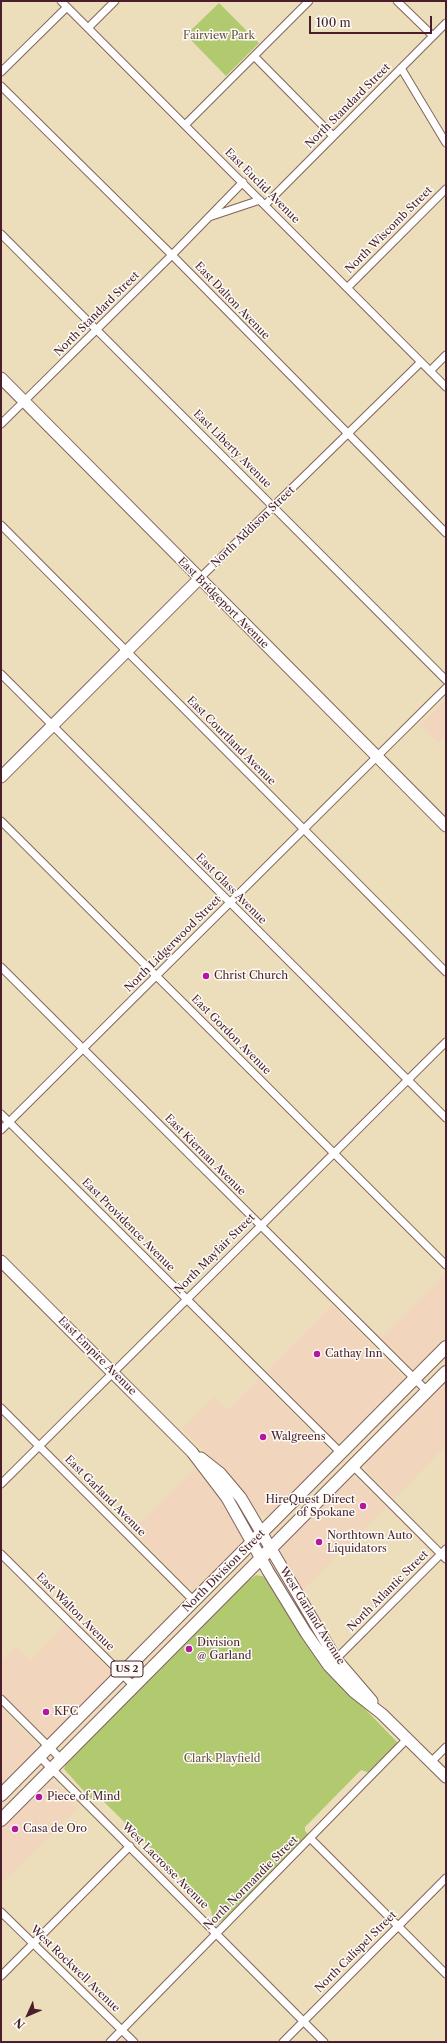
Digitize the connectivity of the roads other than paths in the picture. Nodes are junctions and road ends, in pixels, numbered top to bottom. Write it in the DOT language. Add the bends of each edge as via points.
graph roads {
  1 [pos="61,1"];
  2 [pos="115,1"];
  3 [pos="309,1"];
  4 [pos="397,1"];
  5 [pos="67,7"];
  6 [pos="446,23"];
  7 [pos="88,28"];
  8 [pos="433,36"];
  9 [pos="254,56"];
  10 [pos="401,68"];
  11 [pos="1,72"];
  12 [pos="1,86"];
  13 [pos="185,125"];
  14 [pos="333,136"];
  15 [pos="446,143"];
  16 [pos="243,182"];
  17 [pos="446,189"];
  18 [pos="262,202"];
  19 [pos="207,218"];
  20 [pos="1,234"];
  21 [pos="172,255"];
  22 [pos="348,287"];
  23 [pos="97,329"];
  24 [pos="446,355"];
  25 [pos="421,362"];
  26 [pos="430,371"];
  27 [pos="1,378"];
  28 [pos="446,387"];
  29 [pos="24,401"];
  30 [pos="1,424"];
  31 [pos="347,434"];
  32 [pos="274,507"];
  33 [pos="1,525"];
  34 [pos="446,533"];
  35 [pos="199,579"];
  36 [pos="126,653"];
  37 [pos="1,674"];
  38 [pos="446,680"];
  39 [pos="446,688"];
  40 [pos="52,726"];
  41 [pos="377,757"];
  42 [pos="1,777"];
  43 [pos="1,821"];
  44 [pos="446,826"];
  45 [pos="304,830"];
  46 [pos="229,903"];
  47 [pos="1,967"];
  48 [pos="446,972"];
  49 [pos="156,976"];
  50 [pos="446,1042"];
  51 [pos="83,1049"];
  52 [pos="408,1080"];
  53 [pos="1,1114"];
  54 [pos="446,1118"];
  55 [pos="9,1122"];
  56 [pos="1,1130"];
  57 [pos="333,1153"];
  58 [pos="260,1226"];
  59 [pos="1,1260"];
  60 [pos="446,1265"];
  61 [pos="186,1299"];
  62 [pos="446,1347"];
  63 [pos="114,1372"];
  64 [pos="446,1372"];
  65 [pos="414,1380"];
  66 [pos="426,1391"];
  67 [pos="1,1408"];
  68 [pos="39,1446"];
  69 [pos="192,1452"];
  70 [pos="341,1453"];
  71 [pos="353,1466"];
  72 [pos="1,1484"];
  73 [pos="262,1533"];
  74 [pos="253,1542"];
  75 [pos="271,1548"];
  76 [pos="1,1554"];
  77 [pos="444,1554"];
  78 [pos="262,1558"];
  79 [pos="194,1601"];
  80 [pos="333,1662"];
  81 [pos="122,1674"];
  82 [pos="134,1686"];
  83 [pos="1,1699"];
  84 [pos="407,1739"];
  85 [pos="50,1747"];
  86 [pos="446,1747"];
  87 [pos="40,1757"];
  88 [pos="61,1759"];
  89 [pos="431,1762"];
  90 [pos="52,1769"];
  91 [pos="446,1777"];
  92 [pos="1,1795"];
  93 [pos="1,1820"];
  94 [pos="311,1839"];
  95 [pos="130,1846"];
  96 [pos="446,1878"];
  97 [pos="1,1912"];
  98 [pos="398,1926"];
  99 [pos="216,1934"];
  100 [pos="33,1944"];
  101 [pos="446,1974"];
  102 [pos="1,1976"];
  103 [pos="303,2022"];
  104 [pos="122,2030"];
  105 [pos="110,2042"];
  106 [pos="134,2042"];
  107 [pos="283,2042"];
  108 [pos="324,2042"];
  1 -- 5 [label="street, East Euclid Avenue"];
  2 -- 7 [label="street"];
  3 -- 9 [label="street"];
  4 -- 8 [label="street"];
  5 -- 7 [label="street, East Euclid Avenue"];
  5 -- 11 [label="street"];
  6 -- 8 [label="street, North Standard Street"];
  7 -- 13 [label="street, East Euclid Avenue"];
  8 -- 10 [label="street, North Standard Street"];
  9 -- 13 [label="street"];
  9 -- 14 [label="street"];
  10 -- 14 [label="street, North Standard Street"];
  10 -- 15 [label="street"];
  12 -- 21 [label="street, East Dalton Avenue"];
  13 -- 16 [label="street, East Euclid Avenue"];
  14 -- 18 [label="street, North Standard Street"];
  16 -- 18 [label="street, East Euclid Avenue"];
  16 -- 19 [label="street, North Standard Street"];
  17 -- 22 [label="street, North Wiscomb Street"];
  18 -- 19 [label="street, North Standard Street"];
  18 -- 22 [label="street, East Euclid Avenue"];
  19 -- 21 [label="street, North Standard Street"];
  20 -- 23 [label="street, East Liberty Avenue"];
  21 -- 23 [label="street, North Standard Street"];
  21 -- 31 [label="street, East Dalton Avenue"];
  22 -- 25 [label="street, East Euclid Avenue"];
  23 -- 29 [label="street, North Standard Street"];
  23 -- 32 [label="street, East Liberty Avenue"];
  24 -- 26 [label="street"];
  25 -- 26 [label="street, East Euclid Avenue"];
  25 -- 31 [label="street, North Addison Street"];
  26 -- 28 [label="street, East Euclid Avenue"];
  27 -- 29 [label="street, East Bridgeport Avenue"];
  29 -- 30 [label="street, North Standard Street"];
  29 -- 35 [label="street, East Bridgeport Avenue"];
  31 -- 32 [label="street, North Addison Street"];
  31 -- 34 [label="street, East Dalton Avenue"];
  32 -- 35 [label="street, North Addison Street"];
  32 -- 38 [label="street, East Liberty Avenue"];
  33 -- 36 [label="street, East Courtland Avenue"];
  35 -- 36 [label="street, North Addison Street"];
  35 -- 41 [label="street, East Bridgeport Avenue"];
  36 -- 40 [label="street, North Addison Street"];
  36 -- 45 [label="street, East Courtland Avenue"];
  37 -- 40 [label="street, East Glass Avenue"];
  39 -- 41 [label="street, North Lidgerwood Street"];
  40 -- 42 [label="street, North Addison Street"];
  40 -- 46 [label="street, East Glass Avenue"];
  41 -- 44 [label="street, East Bridgeport Avenue"];
  41 -- 45 [label="street, North Lidgerwood Street"];
  43 -- 49 [label="street, East Gordon Avenue"];
  45 -- 46 [label="street, North Lidgerwood Street"];
  45 -- 48 [label="street, East Courtland Avenue"];
  46 -- 49 [label="street, North Lidgerwood Street"];
  46 -- 52 [label="street, East Glass Avenue"];
  47 -- 51 [label="street, East Kiernan Avenue"];
  49 -- 51 [label="street, North Lidgerwood Street"];
  49 -- 57 [label="street, East Gordon Avenue"];
  50 -- 52 [label="street, North Mayfair Street"];
  51 -- 55 [label="street, North Lidgerwood Street"];
  51 -- 58 [label="street, East Kiernan Avenue"];
  52 -- 54 [label="street, East Glass Avenue"];
  52 -- 57 [label="street, North Mayfair Street"];
  53 -- 55 [label="street, East Providence Avenue"];
  55 -- 56 [label="street, North Lidgerwood Street"];
  55 -- 61 [label="street, East Providence Avenue"];
  57 -- 58 [label="street, North Mayfair Street"];
  57 -- 60 [label="street, East Gordon Avenue"];
  58 -- 61 [label="street, North Mayfair Street"];
  58 -- 65 [label="street, East Kiernan Avenue"];
  59 -- 63 [label="street, East Empire Avenue"];
  61 -- 63 [label="street, North Mayfair Street"];
  61 -- 70 [label="street, East Providence Avenue"];
  62 -- 65 [label="main road, North Division Street / US 2"];
  63 -- 68 [label="street, North Mayfair Street"];
  63 -- 69 [label="street, East Empire Avenue"];
  64 -- 66 [label="main road, North Division Street / US 2"];
  65 -- 66 [label="street, East Kiernan Avenue"];
  65 -- 70 [label="main road, North Division Street / US 2"];
  66 -- 71 [label="main road, North Division Street / US 2"];
  67 -- 68 [label="street, East Garland Avenue"];
  68 -- 72 [label="street, North Mayfair Street"];
  68 -- 79 [label="street, East Garland Avenue"];
  69 -- 73 [label="street, East Empire Avenue" via="211,1464 232,1487"];
  69 -- 74 [label="street, East Empire Avenue" via="227,1498"];
  70 -- 73 [label="main road, North Division Street / US 2"];
  71 -- 75 [label="main road, North Division Street / US 2"];
  71 -- 77 [label="street"];
  73 -- 74 [label="main road, North Division Street / US 2"];
  73 -- 75 [label="street, West Garland Avenue"];
  74 -- 78 [label="street, West Garland Avenue"];
  74 -- 79 [label="main road, North Division Street / US 2"];
  75 -- 78 [label="main road, North Division Street / US 2"];
  75 -- 80 [label="street, West Garland Avenue"];
  76 -- 81 [label="street, East Walton Avenue"];
  77 -- 80 [label="street, North Atlantic Street"];
  78 -- 80 [label="street, West Garland Avenue" via="306,1633"];
  78 -- 82 [label="main road, North Division Street / US 2"];
  79 -- 81 [label="main road, North Division Street / US 2"];
  80 -- 84 [label="street, West Garland Avenue" via="354,1692 382,1714"];
  81 -- 82 [label="street, East Walton Avenue"];
  81 -- 85 [label="main road, North Division Street / US 2"];
  82 -- 88 [label="main road, North Division Street / US 2"];
  83 -- 85 [label="street"];
  84 -- 89 [label="street, West Garland Avenue"];
  84 -- 94 [label="street, North Normandie Street"];
  85 -- 87 [label="main road, North Division Street / US 2"];
  85 -- 88 [label="street"];
  86 -- 89 [label="street"];
  87 -- 90 [label="street, West Lacrosse Avenue"];
  87 -- 92 [label="main road, North Division Street / US 2"];
  88 -- 90 [label="main road, North Division Street / US 2"];
  89 -- 91 [label="street, West Garland Avenue"];
  90 -- 93 [label="main road, North Division Street / US 2"];
  90 -- 95 [label="street, West Lacrosse Avenue"];
  94 -- 98 [label="street"];
  94 -- 99 [label="street, North Normandie Street"];
  95 -- 99 [label="street, West Lacrosse Avenue"];
  95 -- 100 [label="street"];
  96 -- 98 [label="street, North Calispel Street"];
  97 -- 100 [label="street, West Rockwell Avenue"];
  98 -- 101 [label="street"];
  98 -- 103 [label="street, North Calispel Street"];
  99 -- 103 [label="street, West Lacrosse Avenue"];
  99 -- 104 [label="street, North Normandie Street"];
  100 -- 102 [label="street"];
  100 -- 104 [label="street, West Rockwell Avenue"];
  103 -- 107 [label="street, North Calispel Street"];
  103 -- 108 [label="street, West Lacrosse Avenue"];
  104 -- 105 [label="street, North Normandie Street"];
  104 -- 106 [label="street, West Rockwell Avenue"];
}
